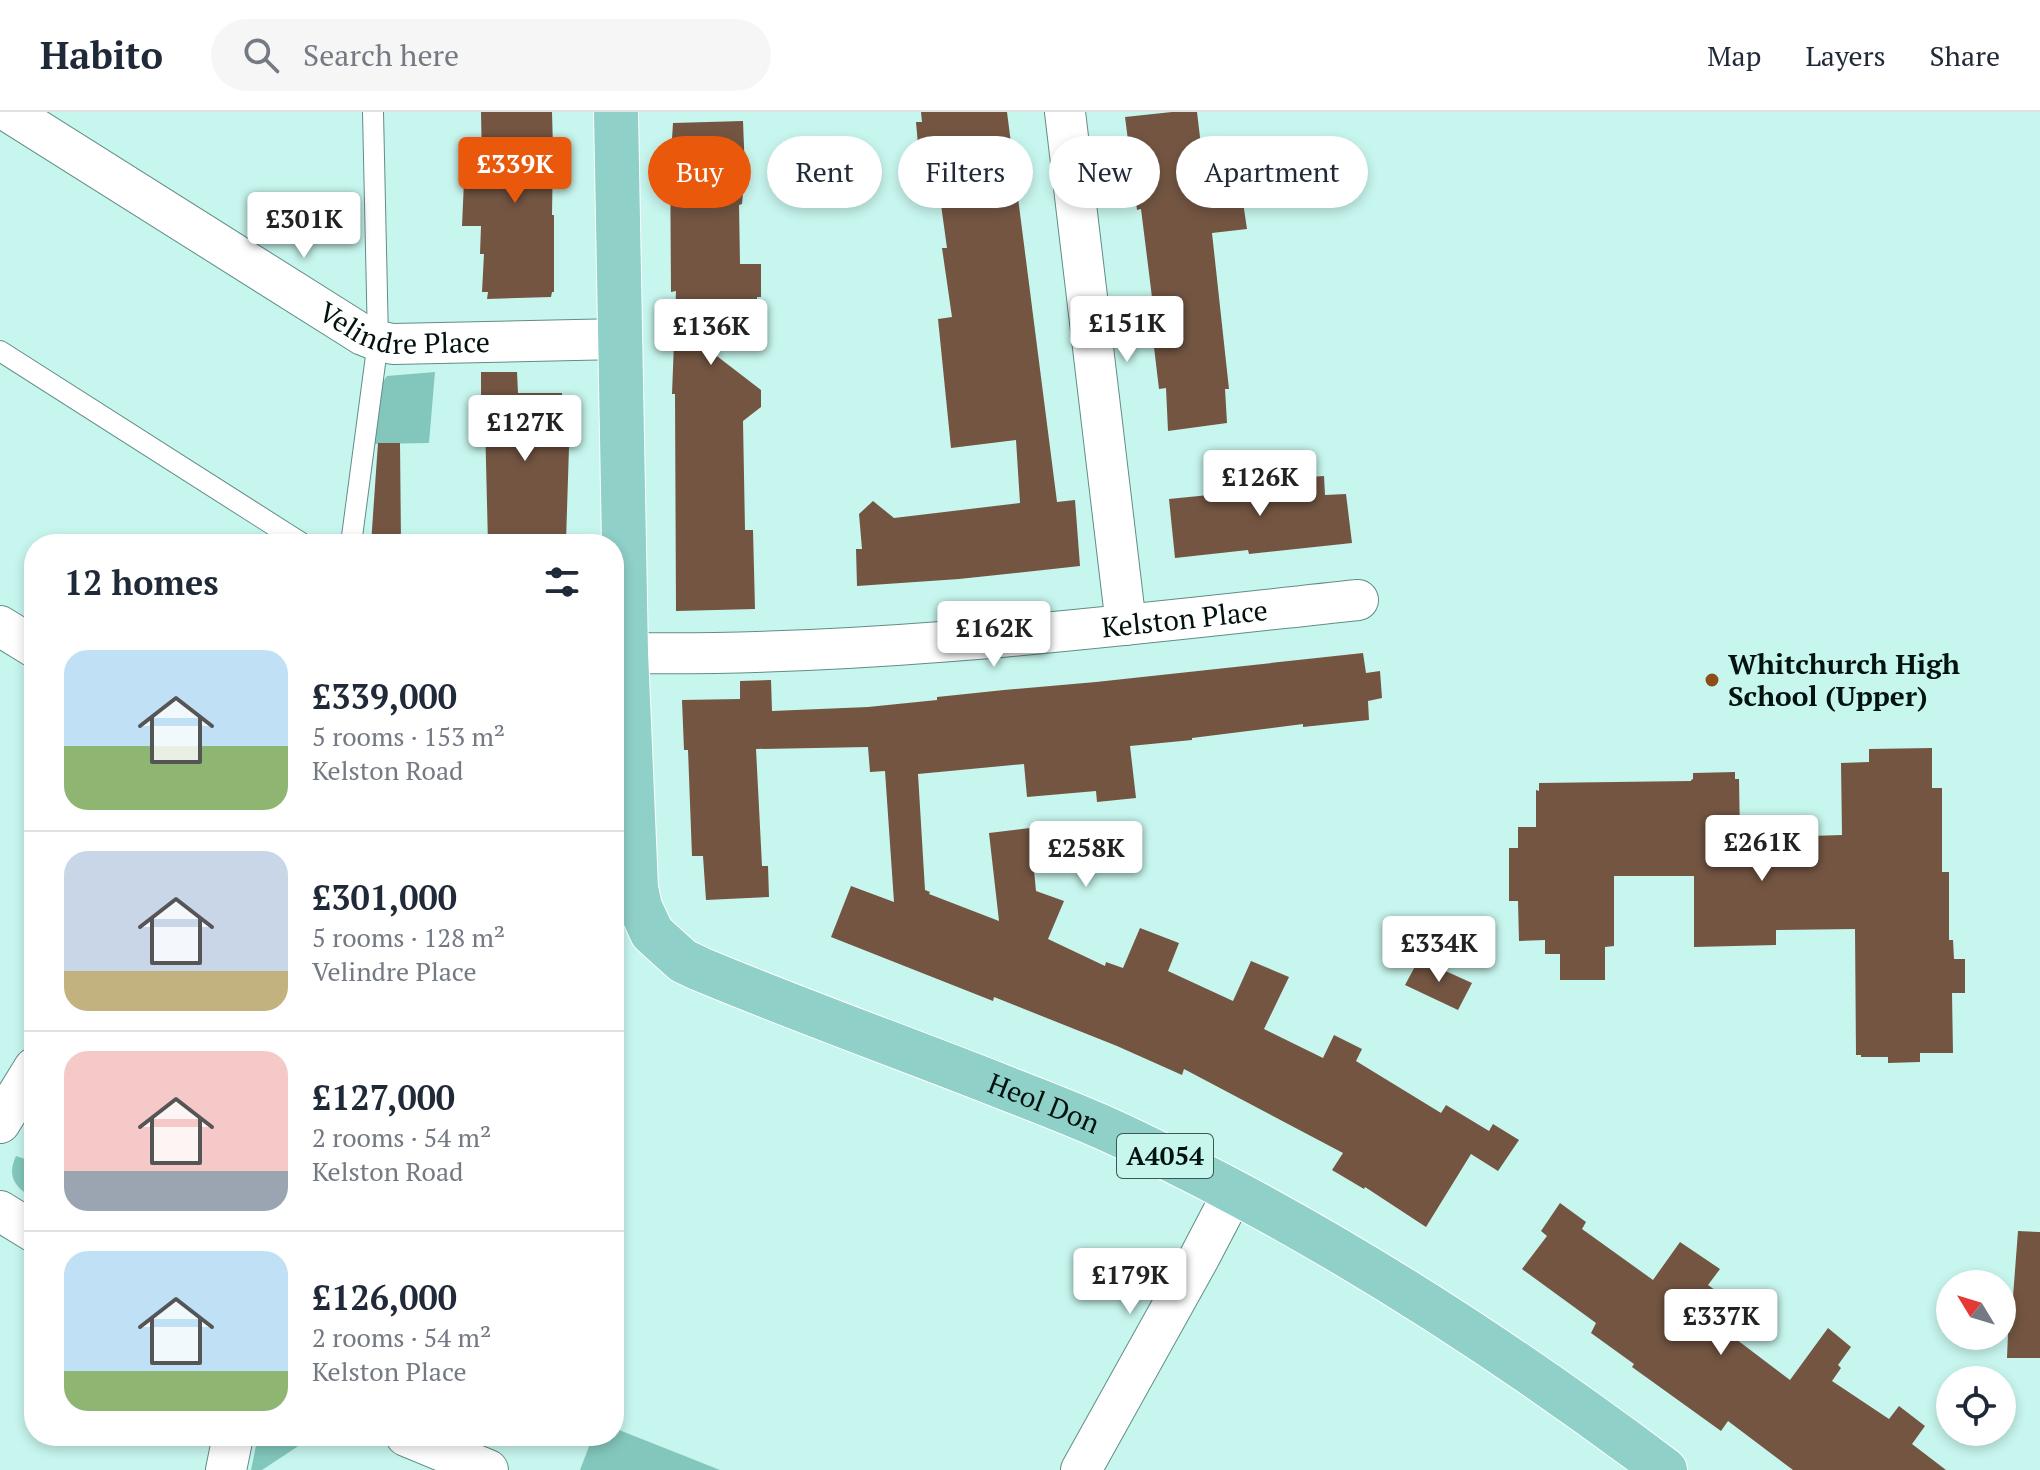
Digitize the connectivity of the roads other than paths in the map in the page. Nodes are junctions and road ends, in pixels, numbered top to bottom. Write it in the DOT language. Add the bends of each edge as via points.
graph roads {
  1 [pos="9,112"];
  2 [pos="373,112"];
  3 [pos="616,112"];
  4 [pos="1065,112"];
  5 [pos="620,339"];
  6 [pos="378,341"];
  7 [pos="0,351"];
  8 [pos="287,534"];
  9 [pos="352,534"];
  10 [pos="624,534"];
  11 [pos="624,548"];
  12 [pos="1358,600"];
  13 [pos="1126,625"];
  14 [pos="0,626"];
  15 [pos="24,641"];
  16 [pos="626,653"];
  17 [pos="627,910"];
  18 [pos="24,1084"];
  19 [pos="0,1123"];
  20 [pos="1234,1191"];
  21 [pos="0,1211"];
  22 [pos="24,1226"];
  23 [pos="231,1446"];
  24 [pos="430,1446"];
  25 [pos="226,1470"];
  26 [pos="488,1470"];
  27 [pos="1081,1470"];
  28 [pos="1665,1470"];
  1 -- 6 [label="street, Velindre Place"];
  2 -- 6 [label="lane"];
  3 -- 5 [label="main road, A4054"];
  4 -- 13 [label="street"];
  5 -- 6 [label="street, Velindre Place"];
  5 -- 10 [label="main road, A4054"];
  6 -- 9 [label="lane"];
  7 -- 8 [label="lane"];
  11 -- 16 [label="main road, A4054"];
  12 -- 13 [label="street, Kelston Place"];
  13 -- 16 [label="street, Kelston Place" via="810,651"];
  14 -- 15 [label="street"];
  16 -- 17 [label="main road, A4054" via="636,888"];
  17 -- 20 [label="main road, Heol Don / A4054" via="683,961 1124,1136"];
  18 -- 19 [label="street"];
  20 -- 27 [label="street"];
  20 -- 28 [label="main road, Heol Don / A4054" via="1443,1314"];
  21 -- 22 [label="street"];
  23 -- 25 [label="street"];
  24 -- 26 [label="street"];
}
